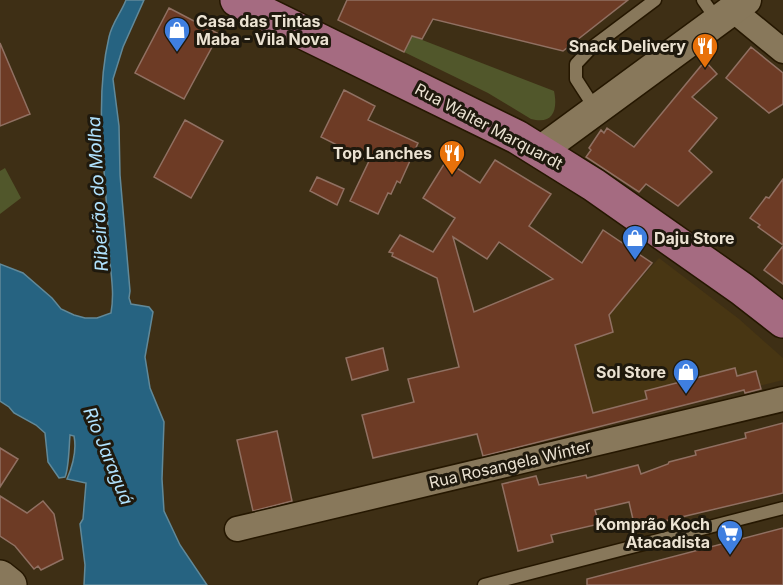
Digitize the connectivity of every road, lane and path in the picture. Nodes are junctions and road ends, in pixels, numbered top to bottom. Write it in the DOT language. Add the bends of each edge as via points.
graph roads {
  1 [pos="237,0"];
  2 [pos="655,0"];
  3 [pos="725,8"];
  4 [pos="783,51"];
  5 [pos="596,110"];
  6 [pos="540,151"];
  7 [pos="783,321"];
  8 [pos="783,399"];
  9 [pos="783,508"];
  10 [pos="237,529"];
  11 [pos="484,585"];
  1 -- 6 [label="main road, Rua Walter Marquardt"];
  2 -- 5 [label="lane" via="576,64 576,78"];
  3 -- 4 [label="street"];
  3 -- 5 [label="street"];
  5 -- 6 [label="street"];
  6 -- 7 [label="main road, Rua Walter Marquardt" via="594,185"];
  8 -- 10 [label="street, Rua Rosangela Winter"];
  9 -- 11 [label="lane"];
}
